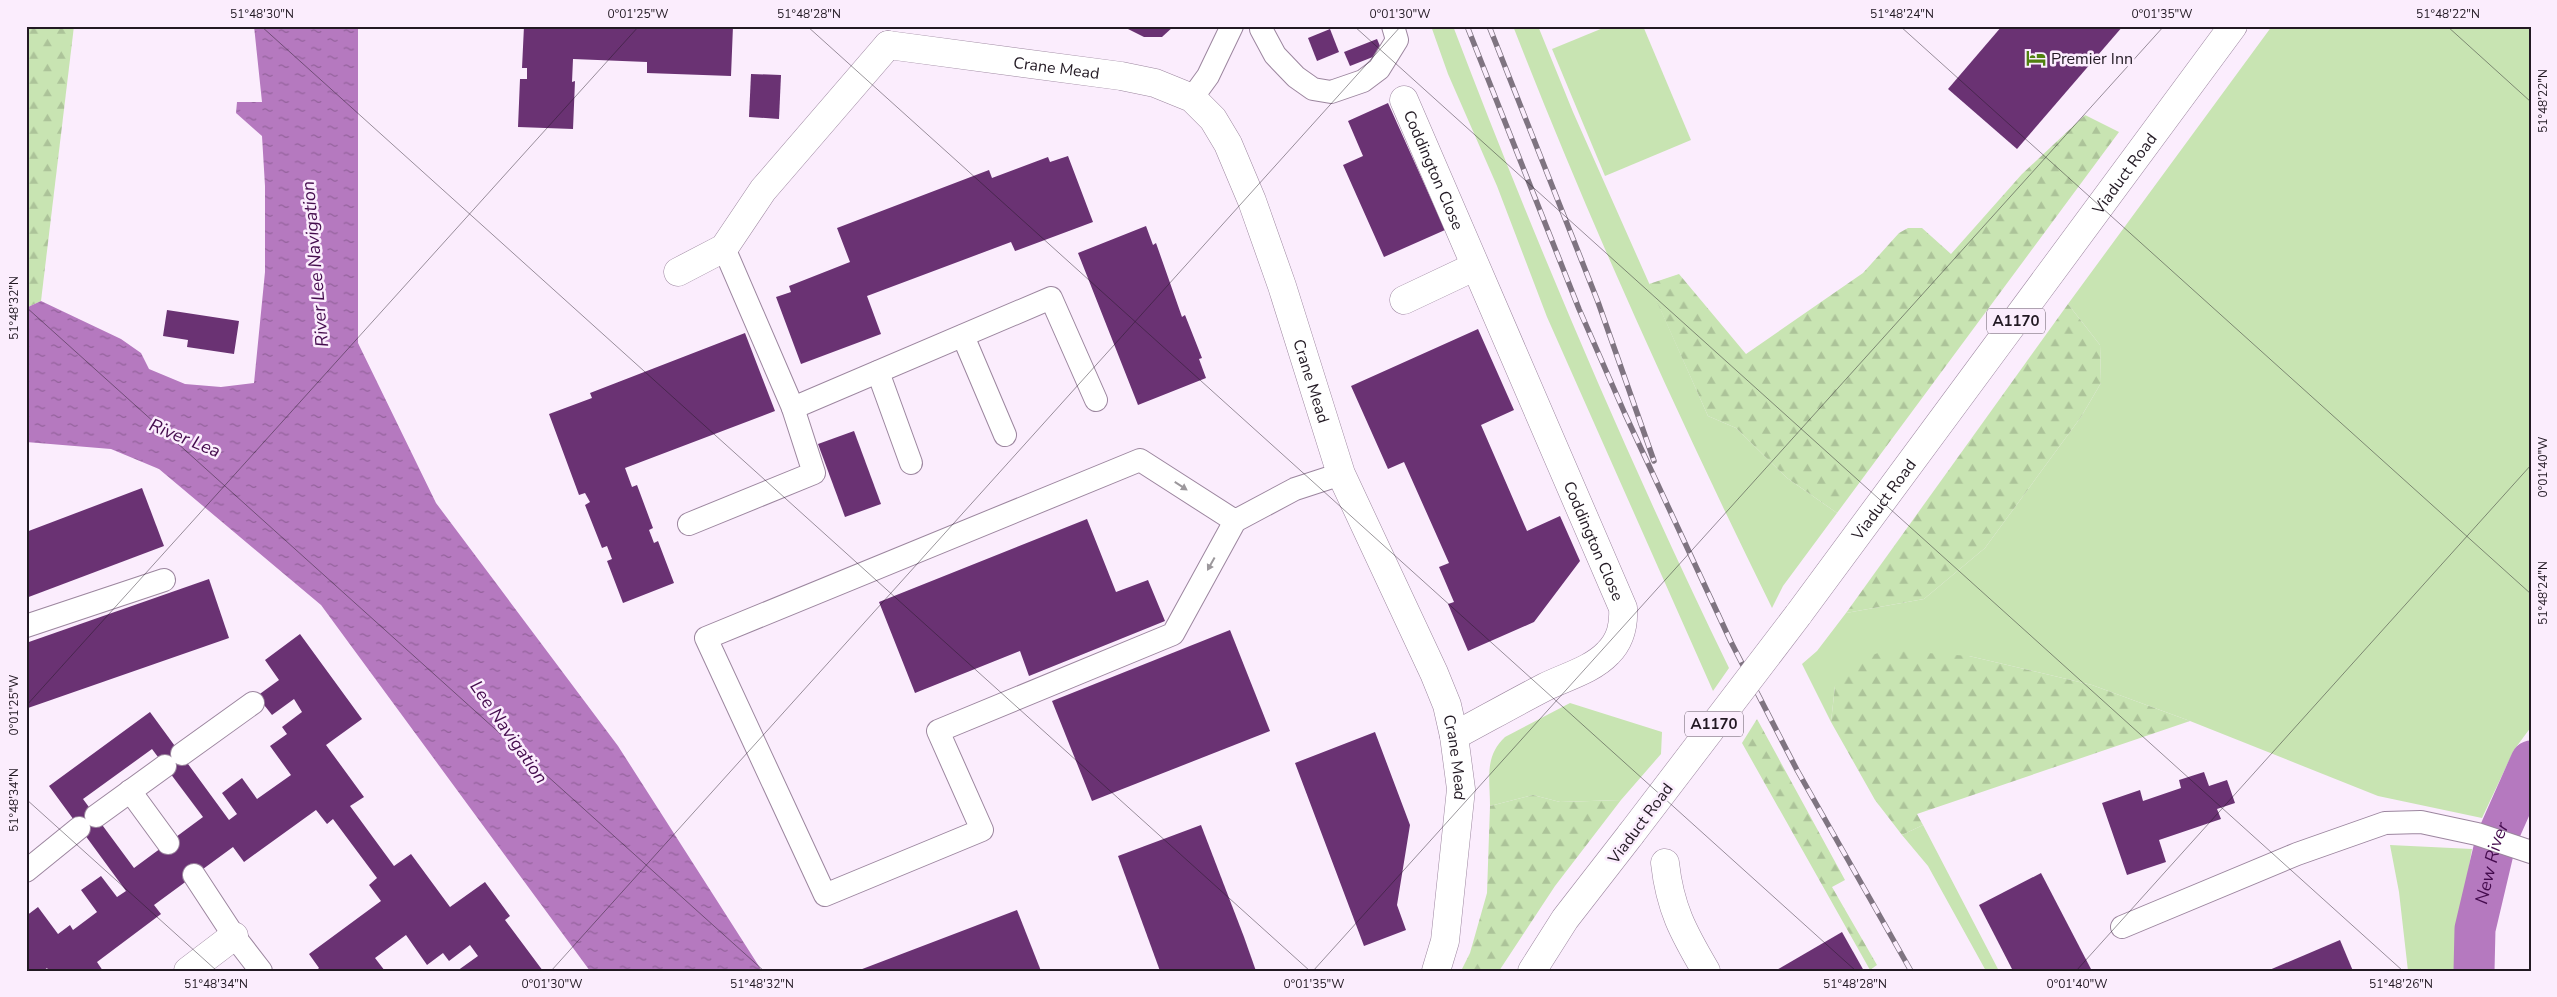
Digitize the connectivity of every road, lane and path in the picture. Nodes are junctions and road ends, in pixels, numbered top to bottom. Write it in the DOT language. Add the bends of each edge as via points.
graph roads {
  1 [pos="1232,26"];
  2 [pos="1393,26"];
  3 [pos="2233,26"];
  4 [pos="1260,29"];
  5 [pos="885,35"];
  6 [pos="1192,98"];
  7 [pos="1404,100"];
  8 [pos="724,248"];
  9 [pos="1474,267"];
  10 [pos="678,272"];
  11 [pos="1404,300"];
  12 [pos="963,336"];
  13 [pos="878,372"];
  14 [pos="1096,400"];
  15 [pos="793,408"];
  16 [pos="1005,435"];
  17 [pos="911,462"];
  18 [pos="1342,474"];
  19 [pos="1235,521"];
  20 [pos="689,524"];
  21 [pos="164,580"];
  22 [pos="26,626"];
  23 [pos="253,703"];
  24 [pos="1454,736"];
  25 [pos="130,791"];
  26 [pos="168,843"];
  27 [pos="2522,849"];
  28 [pos="1665,863"];
  29 [pos="26,871"];
  30 [pos="194,875"];
  31 [pos="2122,927"];
  32 [pos="234,936"];
  33 [pos="188,971"];
  34 [pos="261,971"];
  35 [pos="1436,971"];
  36 [pos="1532,971"];
  37 [pos="1706,971"];
  1 -- 6 [label="lane" via="1208,76"];
  2 -- 4 [label="lane" via="1397,40 1379,69 1363,81 1331,92 1313,89 1296,77 1275,56"];
  3 -- 36 [label="street, Viaduct Road / A1170, bridge" via="1798,615 1565,920"];
  5 -- 6 [label="street, Crane Mead" via="1121,76 1155,83"];
  5 -- 8 [label="street, Crane Mead" via="763,190"];
  6 -- 18 [label="street, Crane Mead" via="1213,118 1228,144 1252,201"];
  7 -- 9 [label="street, Coddington Close"];
  8 -- 10 [label="street, Crane Mead"];
  8 -- 15 [label="lane"];
  9 -- 11 [label="street"];
  9 -- 24 [label="street, Coddington Close" via="1623,608 1624,623 1610,652 1598,662"];
  12 -- 13 [label="lane"];
  12 -- 14 [label="lane" via="1051,298"];
  12 -- 16 [label="lane"];
  13 -- 15 [label="lane"];
  13 -- 17 [label="lane"];
  15 -- 20 [label="lane" via="814,473"];
  18 -- 19 [label="lane" via="1295,489"];
  18 -- 24 [label="street, Crane Mead" via="1434,673 1447,705"];
  19 -- 19 [label="lane, one-way" via="1173,634 938,731 982,830 825,895 706,638 1140,460"];
  21 -- 22 [label="lane"];
  23 -- 25 [label="lane"];
  24 -- 35 [label="street, Crane Mead" via="1461,789 1445,941"];
  25 -- 26 [label="lane"];
  25 -- 29 [label="lane"];
  27 -- 31 [label="lane" via="2477,834 2421,822 2385,823 2297,854"];
  28 -- 37 [label="street" via="1672,904 1680,926"];
  30 -- 32 [label="lane"];
  32 -- 33 [label="street"];
  32 -- 34 [label="lane"];
}
